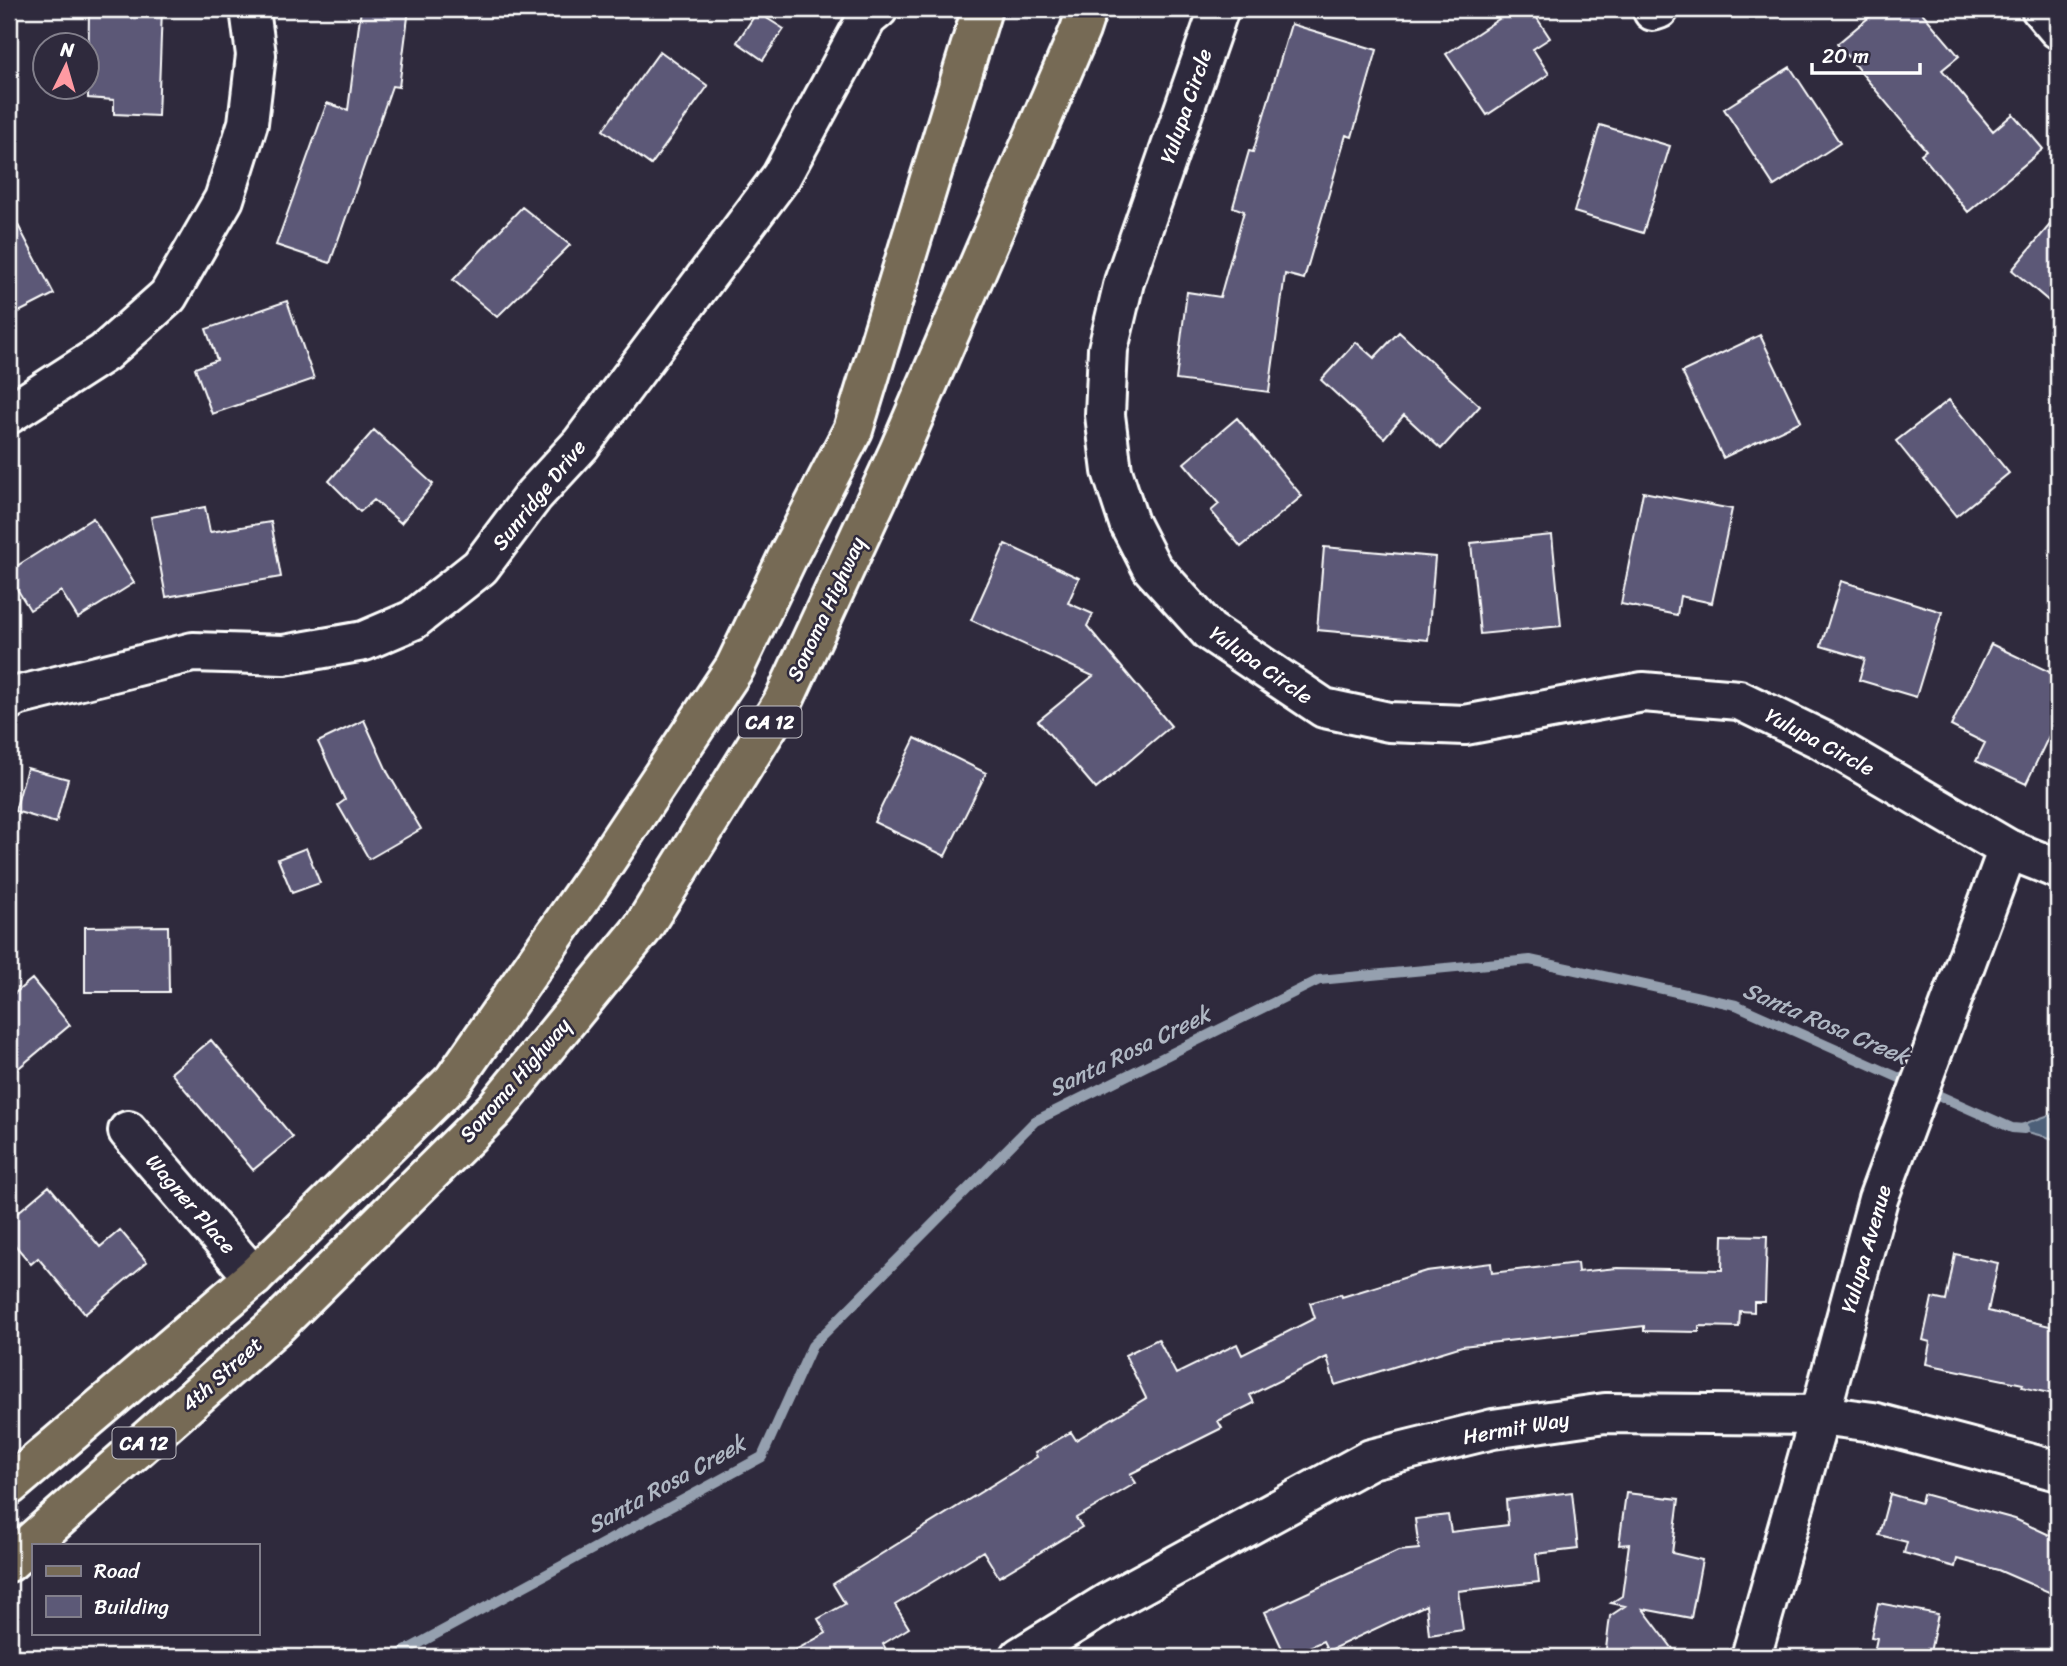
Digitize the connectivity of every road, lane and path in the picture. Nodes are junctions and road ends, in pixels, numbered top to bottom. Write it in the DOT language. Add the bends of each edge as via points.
graph roads {
  1 [pos="250,9"];
  2 [pos="878,9"];
  3 [pos="982,9"];
  4 [pos="1087,9"];
  5 [pos="1219,9"];
  6 [pos="2040,9"];
  7 [pos="2058,29"];
  8 [pos="9,414"];
  9 [pos="9,700"];
  10 [pos="2008,849"];
  11 [pos="2058,869"];
  12 [pos="128,1132"];
  13 [pos="254,1277"];
  14 [pos="278,1324"];
  15 [pos="1820,1415"];
  16 [pos="2058,1471"];
  17 [pos="9,1486"];
  18 [pos="9,1562"];
  19 [pos="1020,1657"];
  20 [pos="1751,1657"];
  1 -- 8 [label="street" via="256,55 248,123 224,199 168,296 104,353"];
  2 -- 9 [label="street, Sunridge Drive" via="867,18 781,177 581,444 534,495 480,567 413,620 364,641 284,655 193,652"];
  3 -- 13 [label="main road, CA 12" via="853,430 734,667 453,1081"];
  4 -- 14 [label="main road, Sonoma Highway / CA 12" via="899,451 783,702 642,929 494,1110"];
  5 -- 10 [label="street, Yulupa Circle" via="1124,282 1108,349 1105,415 1112,471 1129,523 1152,568 1209,631 1324,708 1389,722 1465,725 1643,692 1739,700 1822,740"];
  6 -- 7 [label="street"];
  10 -- 11 [label="street, Yulupa Circle"];
  10 -- 15 [label="street, Yulupa Avenue" via="1878,1199"];
  12 -- 13 [label="street, Wagner Place"];
  13 -- 17 [label="main road, CA 12"];
  14 -- 18 [label="main road, 4th Street / CA 12"];
  15 -- 16 [label="street, Hermit Way" via="1873,1422"];
  15 -- 19 [label="street, Hermit Way" via="1605,1413 1493,1429 1371,1459 1109,1602"];
  15 -- 20 [label="street, Yulupa Avenue"];
}
